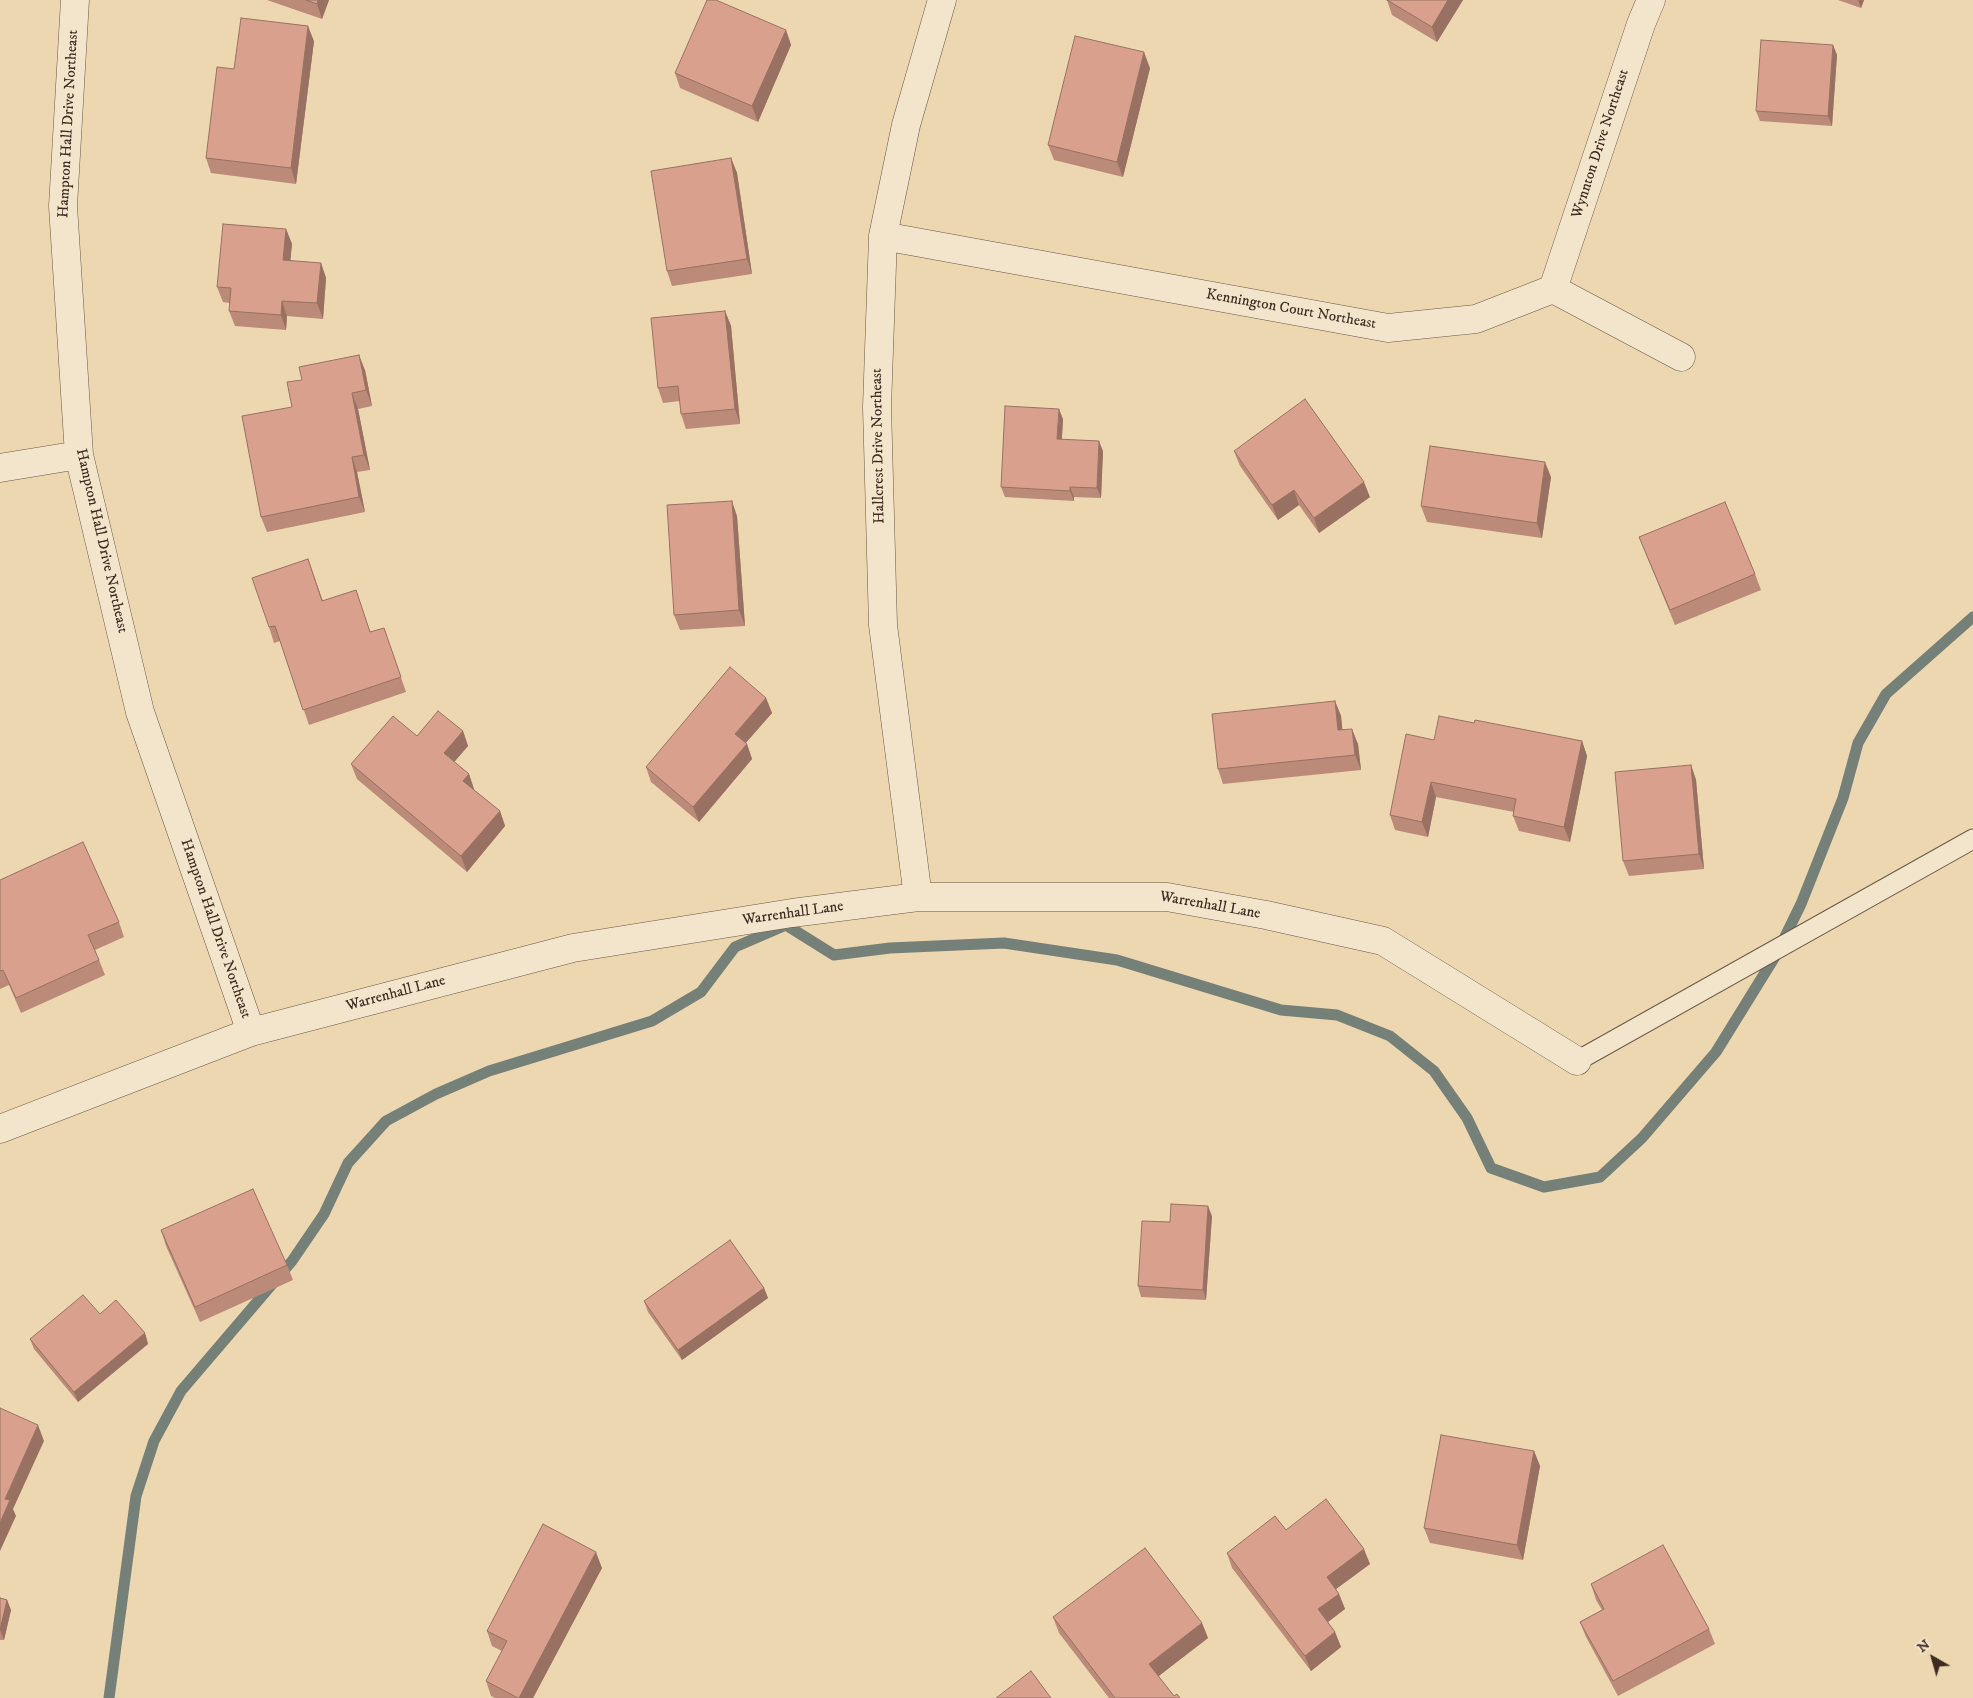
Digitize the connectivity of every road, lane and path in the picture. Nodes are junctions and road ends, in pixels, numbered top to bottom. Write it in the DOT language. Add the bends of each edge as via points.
graph roads {
  1 [pos="75,0"];
  2 [pos="942,0"];
  3 [pos="1651,0"];
  4 [pos="883,236"];
  5 [pos="1553,289"];
  6 [pos="1681,357"];
  7 [pos="79,456"];
  8 [pos="0,468"];
  9 [pos="1973,840"];
  10 [pos="918,897"];
  11 [pos="251,1032"];
  12 [pos="1577,1061"];
  13 [pos="0,1129"];
  1 -- 7 [label="street, Hampton Hall Drive Northeast" via="63,206"];
  2 -- 4 [label="street, Hallcrest Drive Northeast" via="906,125"];
  3 -- 5 [label="street, Wynnton Drive Northeast"];
  4 -- 5 [label="street, Kennington Court Northeast" via="1388,328 1476,319"];
  4 -- 10 [label="street, Hallcrest Drive Northeast" via="877,407 883,625"];
  5 -- 6 [label="street"];
  7 -- 8 [label="street"];
  7 -- 11 [label="street, Hampton Hall Drive Northeast" via="140,712"];
  9 -- 12 [label="lane"];
  10 -- 11 [label="street, Warrenhall Lane" via="792,913 573,948"];
  10 -- 12 [label="street, Warrenhall Lane" via="1167,896 1383,941"];
  11 -- 13 [label="street, Warrenhall Lane"];
}
